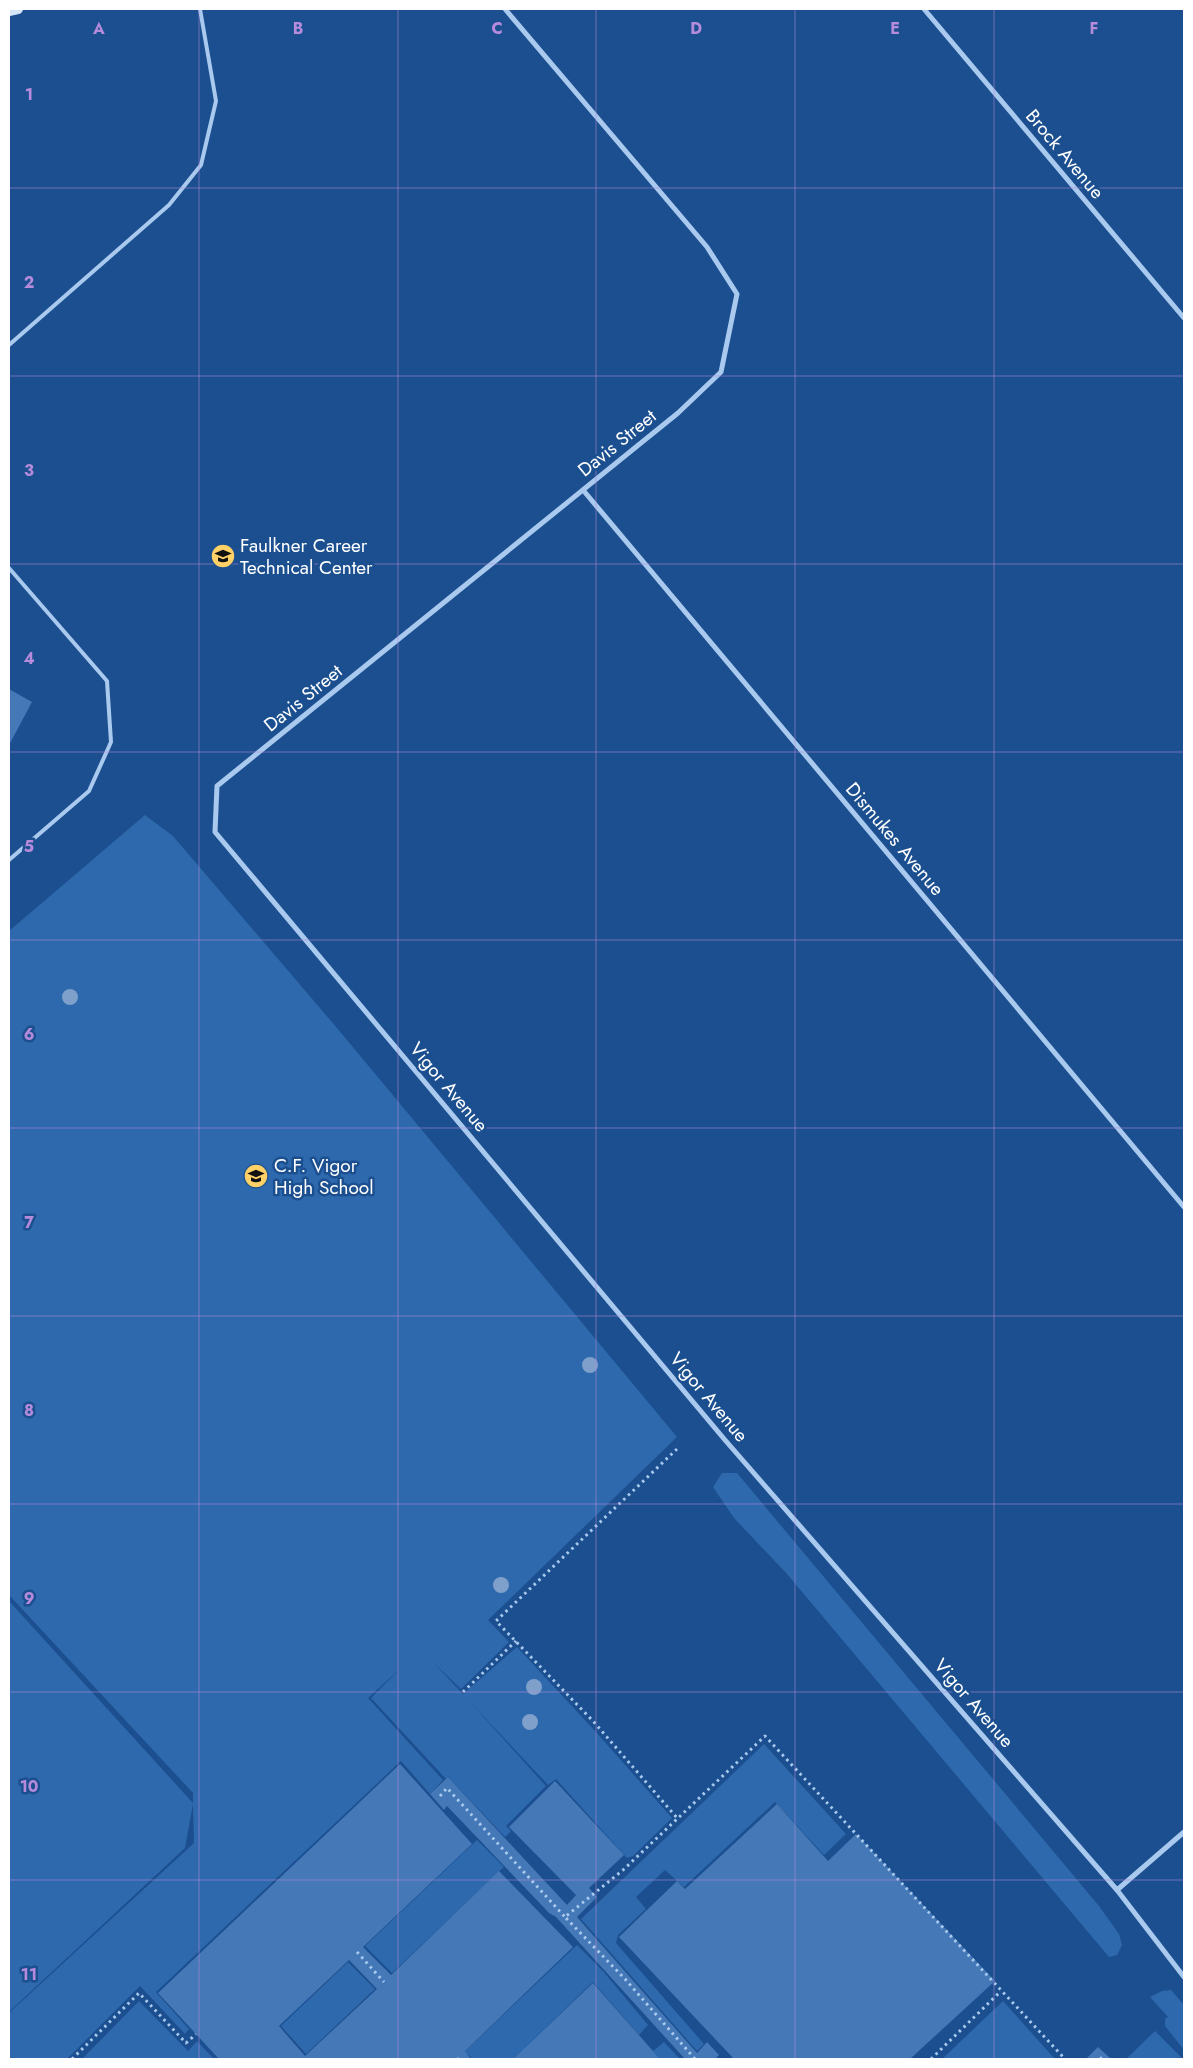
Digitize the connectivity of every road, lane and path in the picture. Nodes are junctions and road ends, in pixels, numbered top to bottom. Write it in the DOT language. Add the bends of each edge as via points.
graph roads {
  1 [pos="18,9"];
  2 [pos="200,9"];
  3 [pos="505,9"];
  4 [pos="924,9"];
  5 [pos="9,11"];
  6 [pos="1184,318"];
  7 [pos="9,345"];
  8 [pos="583,490"];
  9 [pos="9,568"];
  10 [pos="215,832"];
  11 [pos="9,860"];
  12 [pos="1184,1207"];
  13 [pos="677,1449"];
  14 [pos="516,1642"];
  15 [pos="463,1692"];
  16 [pos="440,1796"];
  17 [pos="678,1819"];
  18 [pos="1184,1832"];
  19 [pos="1117,1890"];
  20 [pos="565,1917"];
  21 [pos="357,1952"];
  22 [pos="1184,1977"];
  23 [pos="384,1982"];
  24 [pos="1000,1992"];
  25 [pos="196,2034"];
  26 [pos="72,2059"];
  27 [pos="695,2059"];
  28 [pos="931,2059"];
  29 [pos="1065,2059"];
  1 -- 5 [label="street"];
  2 -- 7 [label="lane" via="216,101 201,165 170,205"];
  3 -- 8 [label="street, Davis Street" via="707,247 737,294 721,372 678,413"];
  4 -- 6 [label="street, Brock Avenue"];
  8 -- 10 [label="street, Davis Street" via="217,786"];
  8 -- 12 [label="street, Dismukes Avenue"];
  9 -- 11 [label="lane" via="107,681 110,742 89,792"];
  10 -- 19 [label="street, Vigor Avenue" via="725,1440"];
  13 -- 14 [label="path" via="496,1621"];
  14 -- 15 [label="path"];
  14 -- 17 [label="path" via="594,1721"];
  16 -- 20 [label="path" via="447,1788"];
  17 -- 20 [label="path"];
  17 -- 24 [label="path" via="765,1736"];
  18 -- 19 [label="street"];
  19 -- 22 [label="street, Vigor Avenue"];
  20 -- 27 [label="path"];
  21 -- 23 [label="path"];
  24 -- 28 [label="path"];
  24 -- 29 [label="path"];
  25 -- 26 [label="path" via="186,2043 139,1993"];
}
